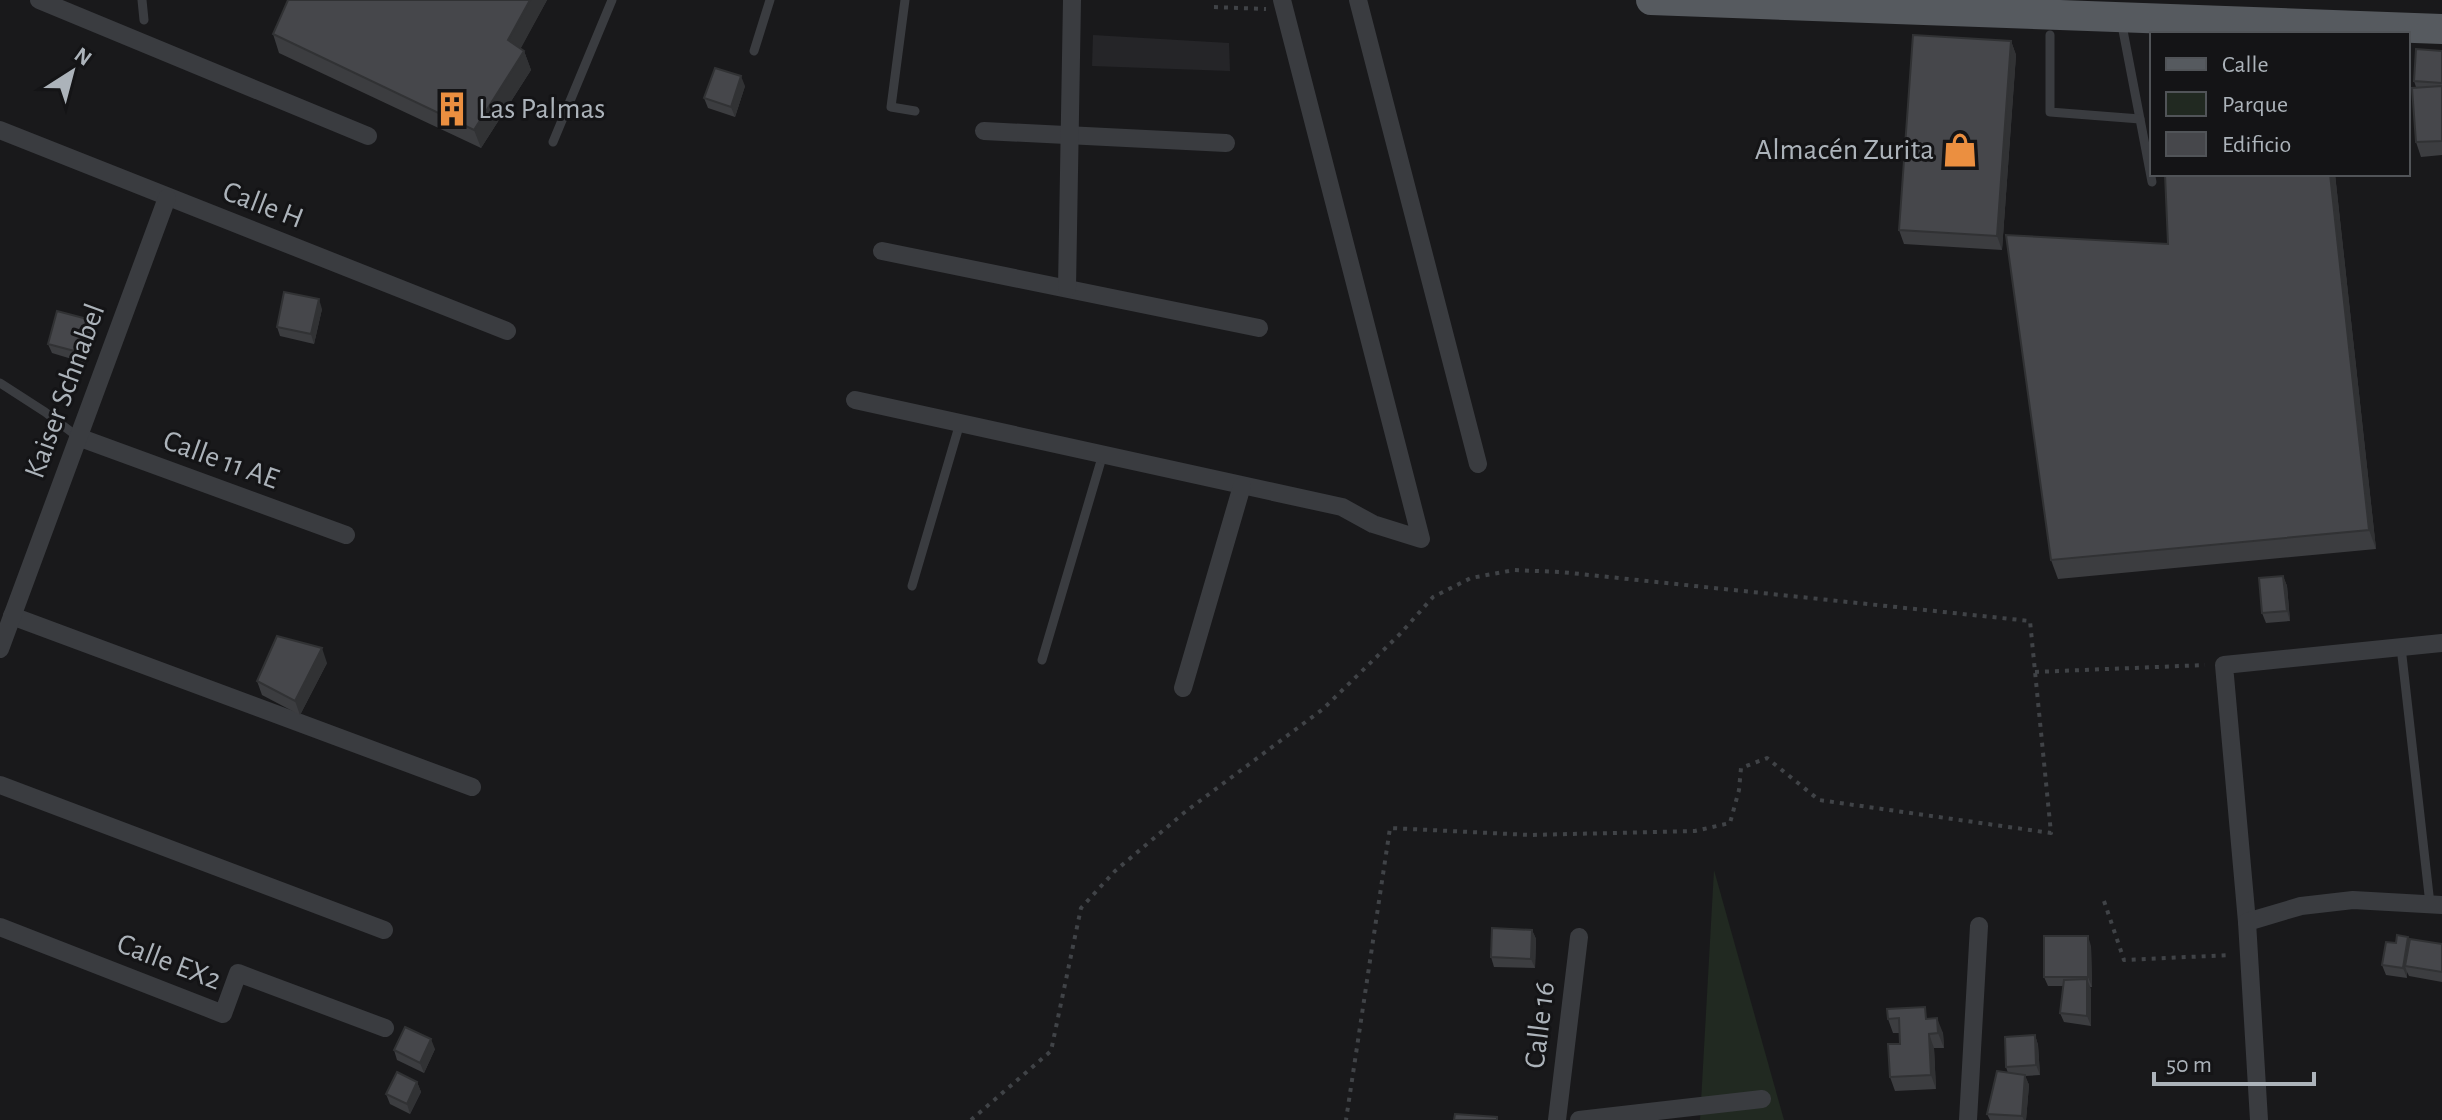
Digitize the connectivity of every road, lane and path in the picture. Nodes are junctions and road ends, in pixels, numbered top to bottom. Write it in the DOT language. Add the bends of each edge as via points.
graph roads {
  1 [pos="39,0"];
  2 [pos="142,0"];
  3 [pos="612,0"];
  4 [pos="770,0"];
  5 [pos="905,0"];
  6 [pos="1072,0"];
  7 [pos="1358,0"];
  8 [pos="1651,0"];
  9 [pos="1284,5"];
  10 [pos="1214,7"];
  11 [pos="2121,17"];
  12 [pos="144,20"];
  13 [pos="2178,26"];
  14 [pos="2251,28"];
  15 [pos="2312,29"];
  16 [pos="2442,29"];
  17 [pos="2050,35"];
  18 [pos="754,51"];
  19 [pos="915,111"];
  20 [pos="2140,119"];
  21 [pos="0,130"];
  22 [pos="984,131"];
  23 [pos="1070,135"];
  24 [pos="368,136"];
  25 [pos="553,142"];
  26 [pos="1226,143"];
  27 [pos="2150,172"];
  28 [pos="2151,176"];
  29 [pos="2152,182"];
  30 [pos="167,198"];
  31 [pos="882,251"];
  32 [pos="1067,288"];
  33 [pos="1259,328"];
  34 [pos="507,331"];
  35 [pos="0,383"];
  36 [pos="855,400"];
  37 [pos="960,423"];
  38 [pos="78,437"];
  39 [pos="1103,454"];
  40 [pos="1478,464"];
  41 [pos="1242,486"];
  42 [pos="346,535"];
  43 [pos="912,586"];
  44 [pos="12,616"];
  45 [pos="2442,643"];
  46 [pos="2401,647"];
  47 [pos="0,649"];
  48 [pos="1042,660"];
  49 [pos="2224,665"];
  50 [pos="2035,672"];
  51 [pos="1183,688"];
  52 [pos="0,785"];
  53 [pos="472,787"];
  54 [pos="2104,901"];
  55 [pos="2436,904"];
  56 [pos="2247,922"];
  57 [pos="1979,926"];
  58 [pos="0,927"];
  59 [pos="384,930"];
  60 [pos="1579,937"];
  61 [pos="2250,955"];
  62 [pos="385,1028"];
  63 [pos="1762,1099"];
  64 [pos="971,1120"];
  65 [pos="1346,1120"];
  66 [pos="1557,1120"];
  67 [pos="1579,1120"];
  68 [pos="1968,1120"];
  69 [pos="2259,1120"];
  1 -- 24 [label="street"];
  2 -- 12 [label="lane"];
  3 -- 25 [label="lane"];
  4 -- 18 [label="lane"];
  5 -- 19 [label="lane" via="891,107"];
  6 -- 23 [label="street"];
  7 -- 40 [label="street"];
  8 -- 11 [label="main road" via="1971,16"];
  9 -- 10 [label="path"];
  9 -- 41 [label="street" via="1421,539 1373,524 1342,507"];
  11 -- 13 [label="main road"];
  11 -- 20 [label="lane"];
  13 -- 14 [label="main road"];
  14 -- 15 [label="main road"];
  15 -- 16 [label="main road"];
  17 -- 20 [label="lane" via="2050,112"];
  20 -- 27 [label="lane"];
  21 -- 30 [label="street, Calle H"];
  22 -- 23 [label="street"];
  23 -- 26 [label="street"];
  23 -- 32 [label="street"];
  28 -- 29 [label="lane"];
  30 -- 34 [label="street, Calle H"];
  30 -- 38 [label="street, Kaiser Schnabel"];
  31 -- 32 [label="street"];
  32 -- 33 [label="street"];
  35 -- 38 [label="lane"];
  36 -- 37 [label="street"];
  37 -- 39 [label="street"];
  37 -- 43 [label="lane"];
  38 -- 42 [label="street, Calle 11 AE"];
  38 -- 44 [label="street, Kaiser Schnabel"];
  39 -- 41 [label="street"];
  39 -- 48 [label="lane"];
  41 -- 51 [label="street"];
  44 -- 47 [label="street, Kaiser Schnabel"];
  44 -- 53 [label="street"];
  45 -- 46 [label="street"];
  46 -- 49 [label="street"];
  46 -- 55 [label="lane"];
  49 -- 50 [label="path"];
  49 -- 56 [label="street"];
  50 -- 64 [label="path" via="2030,621 1561,572 1514,570 1471,578 1433,597 1323,709 1185,812 1106,880 1081,908 1051,1051"];
  50 -- 65 [label="path" via="2051,833 1819,800 1767,758 1741,768 1730,823 1695,831 1530,835 1390,828"];
  52 -- 59 [label="street"];
  54 -- 61 [label="path" via="2124,960"];
  55 -- 56 [label="street" via="2353,900 2301,906"];
  56 -- 61 [label="street"];
  57 -- 68 [label="street"];
  58 -- 62 [label="street, Calle EX2" via="223,1014 238,973"];
  60 -- 66 [label="street, Calle 16"];
  61 -- 69 [label="street"];
  63 -- 67 [label="street"];
}
